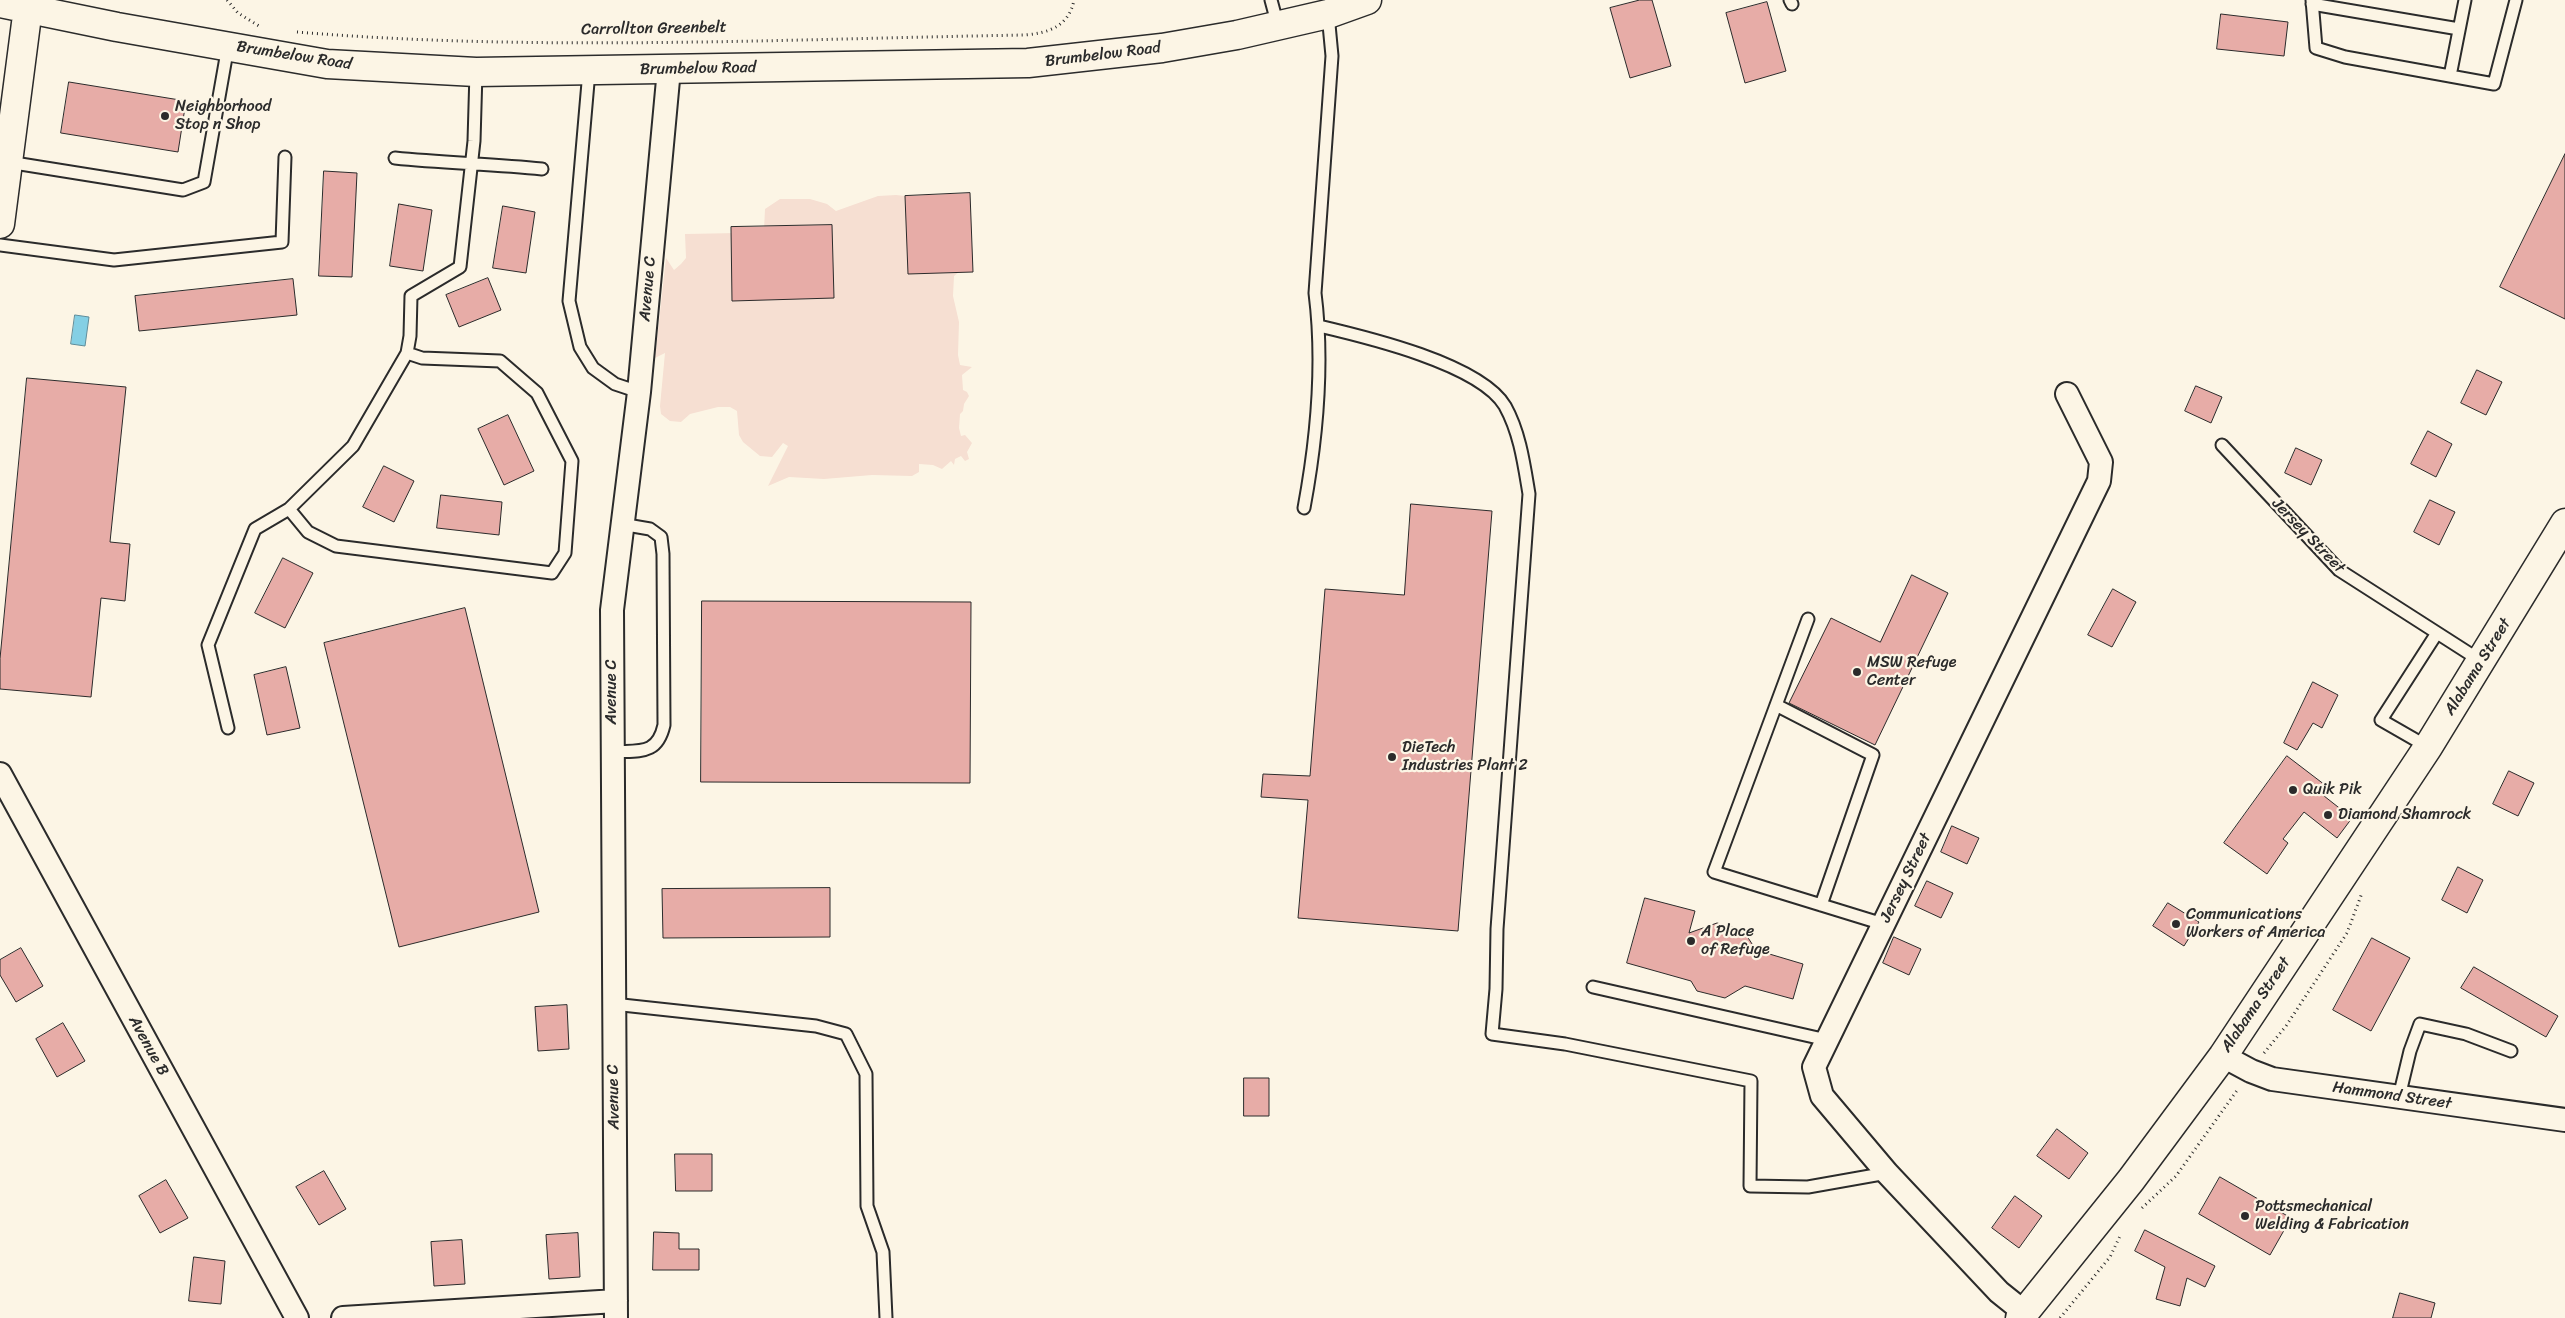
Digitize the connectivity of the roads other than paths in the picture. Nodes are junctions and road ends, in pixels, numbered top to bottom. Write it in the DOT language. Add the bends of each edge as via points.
graph roads {
  1 [pos="1270,0"];
  2 [pos="1367,0"];
  3 [pos="2465,0"];
  4 [pos="2516,0"];
  5 [pos="2312,2"];
  6 [pos="0,3"];
  7 [pos="28,5"];
  8 [pos="1328,14"];
  9 [pos="1278,26"];
  10 [pos="2459,29"];
  11 [pos="228,46"];
  12 [pos="669,69"];
  13 [pos="590,71"];
  14 [pos="476,72"];
  15 [pos="2450,76"];
  16 [pos="284,158"];
  17 [pos="395,158"];
  18 [pos="8,162"];
  19 [pos="471,165"];
  20 [pos="542,169"];
  21 [pos="0,224"];
  22 [pos="0,245"];
  23 [pos="1319,326"];
  24 [pos="407,353"];
  25 [pos="639,392"];
  26 [pos="2067,394"];
  27 [pos="2222,445"];
  28 [pos="1304,508"];
  29 [pos="289,509"];
  30 [pos="2565,523"];
  31 [pos="621,524"];
  32 [pos="1808,619"];
  33 [pos="2437,633"];
  34 [pos="2482,662"];
  35 [pos="1776,706"];
  36 [pos="228,728"];
  37 [pos="2428,747"];
  38 [pos="612,752"];
  39 [pos="0,774"];
  40 [pos="1821,906"];
  41 [pos="1883,924"];
  42 [pos="1593,987"];
  43 [pos="613,1004"];
  44 [pos="1827,1040"];
  45 [pos="2511,1051"];
  46 [pos="2223,1056"];
  47 [pos="2399,1097"];
  48 [pos="2565,1120"];
  49 [pos="1887,1173"];
  50 [pos="616,1310"];
  51 [pos="2022,1315"];
  52 [pos="297,1318"];
  53 [pos="343,1318"];
  54 [pos="886,1318"];
  1 -- 9 [label="lane"];
  2 -- 8 [label="street, Brumbelow Road"];
  3 -- 10 [label="lane"];
  4 -- 15 [label="lane" via="2494,84"];
  5 -- 10 [label="lane"];
  5 -- 15 [label="lane" via="2316,48 2345,57"];
  6 -- 7 [label="street, Brumbelow Road"];
  7 -- 11 [label="street, Brumbelow Road"];
  7 -- 18 [label="street"];
  8 -- 9 [label="street, Brumbelow Road"];
  8 -- 23 [label="lane" via="1332,56 1315,293"];
  9 -- 12 [label="street, Brumbelow Road" via="1162,48 1028,64"];
  10 -- 15 [label="lane"];
  11 -- 14 [label="street, Brumbelow Road" via="327,64"];
  11 -- 18 [label="lane" via="204,182 184,190"];
  12 -- 13 [label="street, Brumbelow Road"];
  12 -- 25 [label="street, Avenue C"];
  13 -- 14 [label="street, Brumbelow Road"];
  13 -- 25 [label="lane" via="569,301 580,347 592,368 615,384"];
  14 -- 19 [label="lane"];
  16 -- 22 [label="lane" via="282,242 114,260"];
  17 -- 19 [label="lane"];
  18 -- 21 [label="street"];
  19 -- 20 [label="lane"];
  19 -- 24 [label="lane" via="460,267 411,296"];
  23 -- 28 [label="lane" via="1314,457"];
  23 -- 49 [label="lane" via="1388,343 1472,376 1504,405 1523,452 1529,494 1492,1034 1565,1044 1751,1081 1750,1186 1808,1187"];
  24 -- 29 [label="lane" via="353,446"];
  24 -- 29 [label="lane" via="422,358 500,361 537,393 572,461 565,553 552,573 336,546 308,532"];
  25 -- 31 [label="street, Avenue C"];
  26 -- 41 [label="street, Jersey Street" via="2101,462 2099,481"];
  27 -- 33 [label="lane, Jersey Street" via="2339,570"];
  29 -- 36 [label="lane" via="255,530 208,645"];
  30 -- 34 [label="street, Alabama Street"];
  31 -- 38 [label="street, Avenue C" via="612,610"];
  31 -- 38 [label="lane" via="650,528 661,537 664,725 660,740 651,749"];
  32 -- 35 [label="lane"];
  33 -- 34 [label="lane, Jersey Street"];
  33 -- 37 [label="lane" via="2381,720"];
  34 -- 37 [label="street, Alabama Street"];
  35 -- 40 [label="lane" via="1873,755"];
  35 -- 40 [label="lane" via="1714,872"];
  37 -- 46 [label="street, Alabama Street"];
  38 -- 43 [label="street, Avenue C"];
  39 -- 52 [label="street, Avenue B"];
  40 -- 41 [label="lane"];
  41 -- 44 [label="street, Jersey Street"];
  42 -- 44 [label="lane"];
  43 -- 50 [label="street, Avenue C"];
  43 -- 54 [label="lane" via="816,1026 846,1034 866,1074 867,1206 882,1252"];
  44 -- 49 [label="street, Jersey Street" via="1814,1067 1822,1096"];
  45 -- 47 [label="lane" via="2466,1034 2420,1024"];
  46 -- 47 [label="street, Hammond Street" via="2272,1079"];
  46 -- 51 [label="street, Alabama Street" via="2131,1180"];
  47 -- 48 [label="street, Hammond Street"];
  49 -- 51 [label="street, Jersey Street"];
  50 -- 53 [label="street"];
}
